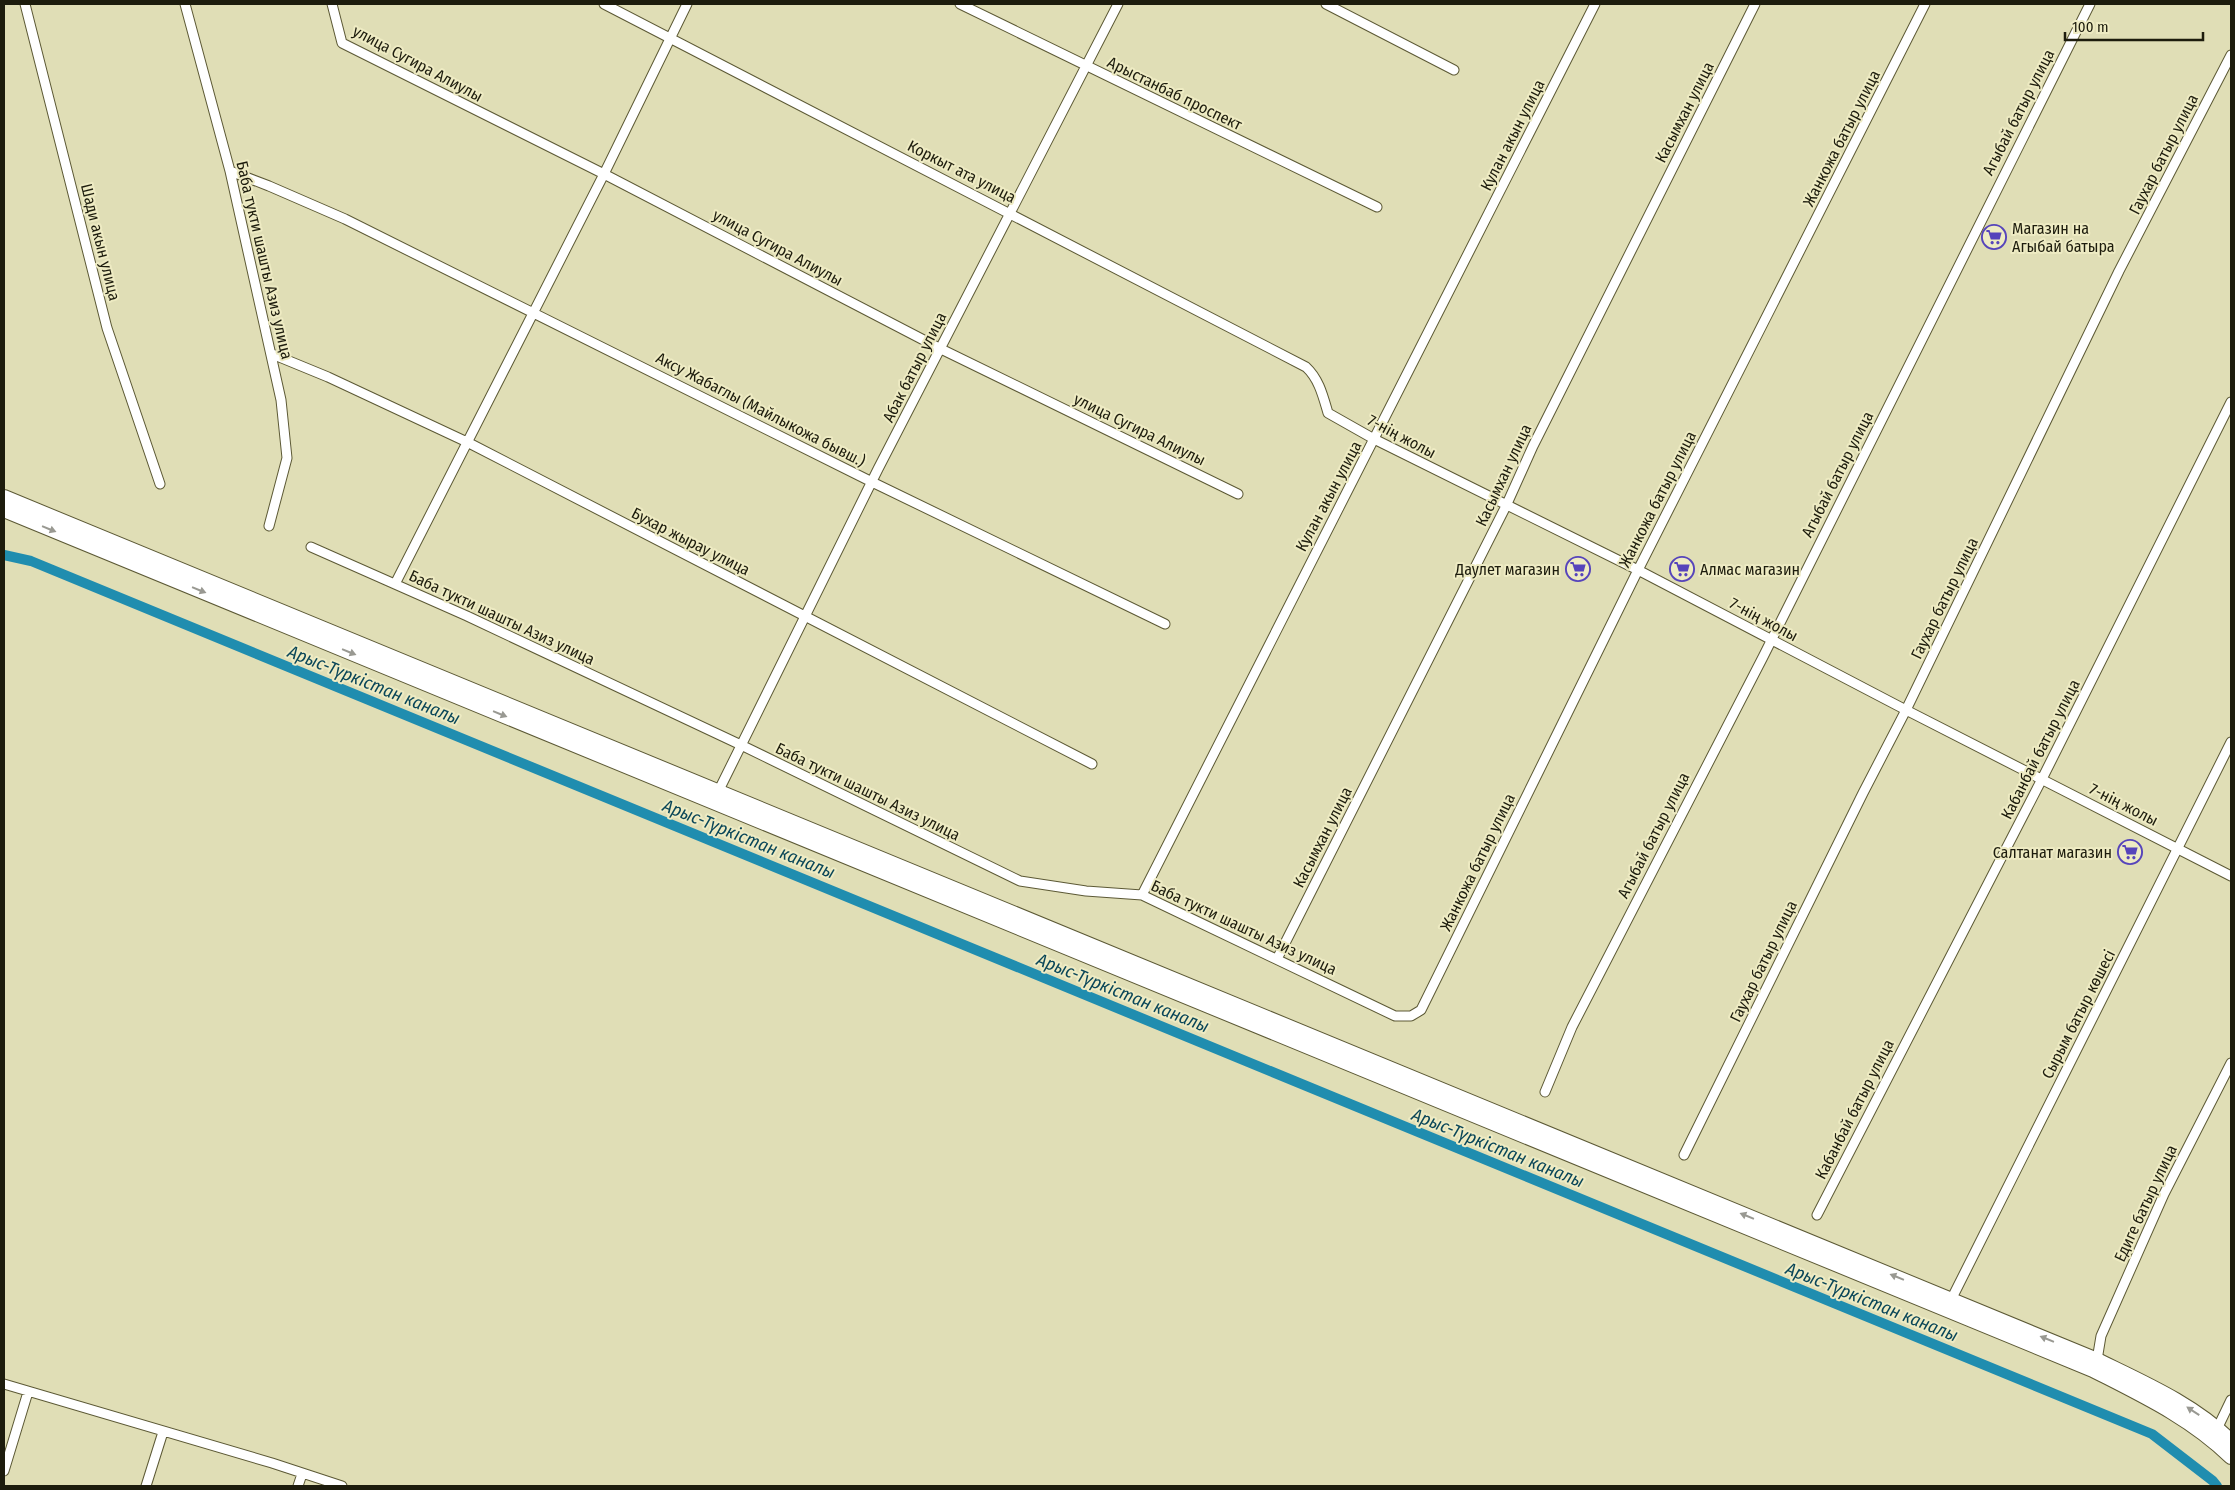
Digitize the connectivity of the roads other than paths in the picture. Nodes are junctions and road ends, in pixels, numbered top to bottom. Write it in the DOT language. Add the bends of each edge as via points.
graph roads {
  1 [pos="25,4"];
  2 [pos="185,4"];
  3 [pos="332,4"];
  4 [pos="604,4"];
  5 [pos="687,4"];
  6 [pos="960,4"];
  7 [pos="1118,4"];
  8 [pos="1326,4"];
  9 [pos="1595,4"];
  10 [pos="1755,4"];
  11 [pos="1925,4"];
  12 [pos="2090,4"];
  13 [pos="671,36"];
  14 [pos="2231,55"];
  15 [pos="1086,67"];
  16 [pos="1454,70"];
  17 [pos="230,172"];
  18 [pos="604,174"];
  19 [pos="1377,207"];
  20 [pos="1010,212"];
  21 [pos="533,312"];
  22 [pos="940,349"];
  23 [pos="272,354"];
  24 [pos="1306,368"];
  25 [pos="2231,402"];
  26 [pos="1374,439"];
  27 [pos="467,442"];
  28 [pos="872,482"];
  29 [pos="160,484"];
  30 [pos="1238,494"];
  31 [pos="4,497"];
  32 [pos="1506,506"];
  33 [pos="4,510"];
  34 [pos="269,526"];
  35 [pos="311,547"];
  36 [pos="1638,570"];
  37 [pos="395,584"];
  38 [pos="806,617"];
  39 [pos="1165,624"];
  40 [pos="1771,640"];
  41 [pos="1906,710"];
  42 [pos="2231,742"];
  43 [pos="741,745"];
  44 [pos="1092,764"];
  45 [pos="2042,779"];
  46 [pos="718,792"];
  47 [pos="2178,848"];
  48 [pos="2231,876"];
  49 [pos="1142,895"];
  50 [pos="1277,959"];
  51 [pos="1421,1010"];
  52 [pos="2231,1063"];
  53 [pos="1545,1092"];
  54 [pos="1684,1155"];
  55 [pos="1817,1215"];
  56 [pos="1951,1300"];
  57 [pos="2098,1360"];
  58 [pos="4,1384"];
  59 [pos="28,1392"];
  60 [pos="2231,1400"];
  61 [pos="2218,1427"];
  62 [pos="163,1432"];
  63 [pos="2231,1440"];
  64 [pos="2231,1457"];
  65 [pos="4,1471"];
  66 [pos="302,1474"];
  67 [pos="146,1486"];
  68 [pos="298,1486"];
  69 [pos="342,1486"];
  1 -- 29 [label="street, Шади акын улица" via="107,328"];
  2 -- 17 [label="street, Баба тукти шашты Азиз улица"];
  3 -- 18 [label="street, улица Сугира Алиулы" via="342,43"];
  4 -- 13 [label="street, Коркыт ата улица"];
  5 -- 13 [label="street"];
  6 -- 15 [label="street, Арыстанбаб проспект"];
  7 -- 15 [label="street, Абак батыр улица"];
  8 -- 16 [label="street"];
  9 -- 26 [label="street, Кулан акын улица"];
  10 -- 32 [label="street, Касымхан улица" via="1537,437"];
  11 -- 36 [label="street, Жанкожа батыр улица"];
  12 -- 40 [label="street, Агыбай батыр улица"];
  13 -- 18 [label="street"];
  13 -- 20 [label="street, Коркыт ата улица"];
  14 -- 41 [label="street, Гаухар батыр улица" via="2119,271"];
  15 -- 19 [label="street, Арыстанбаб проспект"];
  15 -- 20 [label="street, Абак батыр улица"];
  17 -- 21 [label="street, Аксу Жабаглы (Майлыкожа бывш.)" via="345,219"];
  17 -- 23 [label="street, Баба тукти шашты Азиз улица"];
  18 -- 21 [label="street"];
  18 -- 22 [label="street, улица Сугира Алиулы"];
  20 -- 22 [label="street, Абак батыр улица"];
  20 -- 24 [label="street, Коркыт ата улица"];
  21 -- 27 [label="street"];
  21 -- 28 [label="street, Аксу Жабаглы (Майлыкожа бывш.)"];
  22 -- 28 [label="street, Абак батыр улица"];
  22 -- 30 [label="street, улица Сугира Алиулы"];
  23 -- 27 [label="street, Бухар жырау улица"];
  23 -- 34 [label="street, Баба тукти шашты Азиз улица" via="287,458"];
  24 -- 26 [label="street, 7-нің жолы" via="1321,390 1328,413"];
  25 -- 45 [label="street, Кабанбай батыр улица"];
  26 -- 32 [label="street, 7-нің жолы"];
  26 -- 49 [label="street, Кулан акын улица"];
  27 -- 37 [label="street"];
  27 -- 38 [label="street, Бухар жырау улица"];
  28 -- 38 [label="street, Абак батыр улица"];
  28 -- 39 [label="street, Аксу Жабаглы (Майлыкожа бывш.)"];
  31 -- 46 [label="highway"];
  32 -- 36 [label="street, 7-нің жолы"];
  32 -- 50 [label="street, Касымхан улица"];
  33 -- 64 [label="highway, one-way" via="2093,1370 2162,1405 2210,1436"];
  35 -- 37 [label="street, Баба тукти шашты Азиз улица"];
  36 -- 40 [label="street, 7-нің жолы"];
  36 -- 51 [label="street, Жанкожа батыр улица"];
  37 -- 43 [label="street, Баба тукти шашты Азиз улица"];
  38 -- 43 [label="street, Абак батыр улица"];
  38 -- 44 [label="street, Бухар жырау улица"];
  40 -- 41 [label="street, 7-нің жолы"];
  40 -- 53 [label="street, Агыбай батыр улица" via="1572,1028"];
  41 -- 45 [label="street, 7-нің жолы"];
  41 -- 54 [label="street, Гаухар батыр улица"];
  42 -- 47 [label="street, Сырым батыр көшесі"];
  43 -- 46 [label="street, Абак батыр улица"];
  43 -- 49 [label="street, Баба тукти шашты Азиз улица" via="1020,881"];
  45 -- 47 [label="street, 7-нің жолы"];
  45 -- 55 [label="street, Кабанбай батыр улица"];
  56 -- 46 [label="highway, one-way"];
  47 -- 48 [label="street, 7-нің жолы"];
  47 -- 56 [label="street, Сырым батыр көшесі"];
  49 -- 50 [label="street, Баба тукти шашты Азиз улица"];
  50 -- 51 [label="street, Баба тукти шашты Азиз улица" via="1395,1016 1411,1016"];
  52 -- 57 [label="street, Едиге батыр улица" via="2156,1212 2101,1336"];
  57 -- 56 [label="highway, one-way"];
  61 -- 57 [label="highway, one-way" via="2168,1395"];
  58 -- 59 [label="street"];
  59 -- 62 [label="street"];
  59 -- 65 [label="street"];
  60 -- 61 [label="street"];
  61 -- 63 [label="highway"];
  62 -- 66 [label="street"];
  62 -- 67 [label="street"];
  66 -- 68 [label="street"];
  66 -- 69 [label="street"];
}
